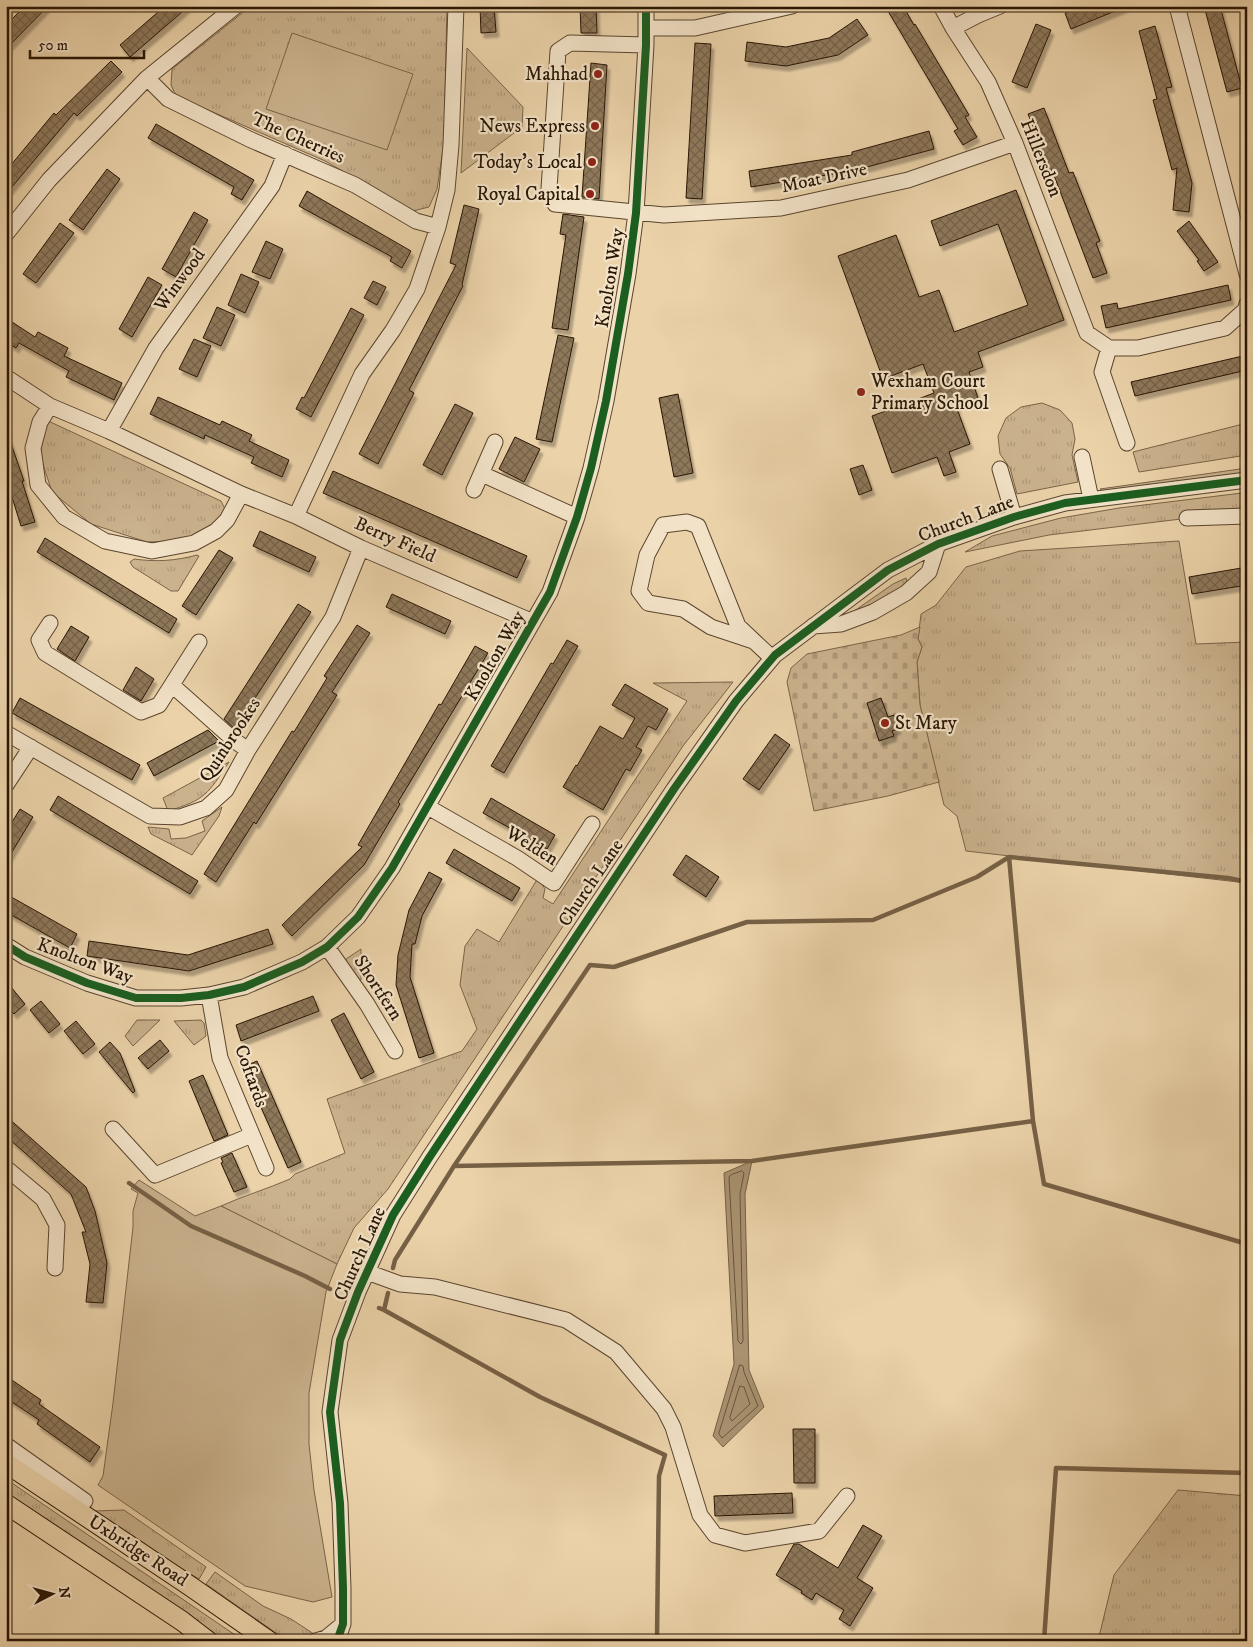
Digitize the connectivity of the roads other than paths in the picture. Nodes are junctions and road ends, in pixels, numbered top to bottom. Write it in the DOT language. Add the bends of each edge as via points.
graph roads {
  1 [pos="236,6"];
  2 [pos="456,6"];
  3 [pos="646,6"];
  4 [pos="792,6"];
  5 [pos="940,6"];
  6 [pos="1000,6"];
  7 [pos="1177,6"];
  8 [pos="646,28"];
  9 [pos="952,28"];
  10 [pos="646,45"];
  11 [pos="147,78"];
  12 [pos="1015,144"];
  13 [pos="285,154"];
  14 [pos="636,213"];
  15 [pos="438,227"];
  16 [pos="6,234"];
  17 [pos="1247,274"];
  18 [pos="1247,304"];
  19 [pos="1109,348"];
  20 [pos="6,378"];
  21 [pos="50,406"];
  22 [pos="109,432"];
  23 [pos="495,442"];
  24 [pos="1126,443"];
  25 [pos="1082,457"];
  26 [pos="1000,470"];
  27 [pos="482,474"];
  28 [pos="1247,480"];
  29 [pos="474,490"];
  30 [pos="241,494"];
  31 [pos="1091,499"];
  32 [pos="296,516"];
  33 [pos="1247,516"];
  34 [pos="577,517"];
  35 [pos="1014,517"];
  36 [pos="1187,518"];
  37 [pos="938,544"];
  38 [pos="361,548"];
  39 [pos="533,622"];
  40 [pos="50,623"];
  41 [pos="812,626"];
  42 [pos="753,641"];
  43 [pos="199,642"];
  44 [pos="772,658"];
  45 [pos="172,685"];
  46 [pos="6,733"];
  47 [pos="31,747"];
  48 [pos="248,750"];
  49 [pos="6,785"];
  50 [pos="428,807"];
  51 [pos="592,824"];
  52 [pos="6,945"];
  53 [pos="327,947"];
  54 [pos="209,995"];
  55 [pos="395,1051"];
  56 [pos="114,1130"];
  57 [pos="252,1135"];
  58 [pos="6,1168"];
  59 [pos="266,1168"];
  60 [pos="55,1268"];
  61 [pos="367,1272"];
  62 [pos="6,1445"];
  63 [pos="6,1463"];
  64 [pos="847,1496"];
  65 [pos="85,1501"];
  66 [pos="6,1504"];
  67 [pos="343,1624"];
  68 [pos="270,1640"];
  69 [pos="208,1641"];
  70 [pos="316,1641"];
  71 [pos="337,1641"];
  72 [pos="343,1641"];
  1 -- 11 [label="street"];
  2 -- 15 [label="street" via="451,145 447,190"];
  3 -- 8 [label="street, Knolton Way"];
  4 -- 8 [label="street" via="695,28"];
  5 -- 9 [label="street, Hillersdon"];
  6 -- 9 [label="street"];
  7 -- 17 [label="street"];
  8 -- 10 [label="street, Knolton Way"];
  9 -- 12 [label="street, Hillersdon" via="988,82"];
  10 -- 14 [label="street, Knolton Way"];
  10 -- 14 [label="street, Moat Drive" via="570,43 558,51 548,190 555,204"];
  11 -- 13 [label="street, The Cherries" via="168,99"];
  11 -- 16 [label="street" via="49,180"];
  12 -- 14 [label="street, Moat Drive" via="908,180 781,208 664,215"];
  12 -- 19 [label="street, Hillersdon" via="1087,333"];
  13 -- 15 [label="street, The Cherries" via="354,186 416,221"];
  13 -- 22 [label="street, Winwood" via="272,186 156,348"];
  14 -- 34 [label="street, Knolton Way" via="606,401"];
  15 -- 32 [label="street" via="417,289 362,374"];
  18 -- 19 [label="street" via="1245,310 1225,328 1138,348"];
  19 -- 24 [label="street" via="1102,372"];
  20 -- 21 [label="street, Berry Field"];
  21 -- 22 [label="street, Berry Field"];
  21 -- 30 [label="street" via="40,422 32,448 38,484 64,517 105,541 152,551 194,543 216,531"];
  22 -- 30 [label="street, Berry Field"];
  23 -- 27 [label="street"];
  25 -- 31 [label="street"];
  26 -- 35 [label="street"];
  27 -- 29 [label="street"];
  27 -- 34 [label="street"];
  28 -- 31 [label="street, Church Lane"];
  30 -- 32 [label="street, Berry Field"];
  31 -- 35 [label="street, Church Lane"];
  32 -- 38 [label="street, Berry Field"];
  33 -- 36 [label="street"];
  34 -- 39 [label="street, Knolton Way" via="550,592"];
  35 -- 37 [label="street, Church Lane"];
  37 -- 41 [label="street, Church Lane" via="888,570"];
  37 -- 41 [label="street" via="929,572 906,593 873,612 841,624"];
  38 -- 39 [label="street, Berry Field"];
  38 -- 48 [label="street, Quinbrookes" via="333,617"];
  39 -- 50 [label="street, Knolton Way"];
  40 -- 45 [label="street" via="40,640 45,653 141,712 159,705"];
  41 -- 44 [label="street, Church Lane"];
  42 -- 42 [label="street" via="738,626 698,526 686,522 663,526 647,555 639,590 648,603 683,608 711,627"];
  42 -- 44 [label="street"];
  43 -- 45 [label="street"];
  44 -- 61 [label="street, Church Lane" via="736,701 674,789 557,964 394,1215"];
  45 -- 48 [label="street"];
  46 -- 47 [label="street, Quinbrookes"];
  47 -- 48 [label="street, Quinbrookes" via="150,816 180,817 206,808 226,790"];
  47 -- 49 [label="street"];
  50 -- 51 [label="street, Welden" via="554,883"];
  50 -- 53 [label="street, Knolton Way" via="358,917"];
  52 -- 54 [label="street, Knolton Way" via="25,957 87,983 136,998"];
  53 -- 54 [label="street, Knolton Way" via="302,962 244,987"];
  53 -- 55 [label="street, Shortfern"];
  54 -- 57 [label="street, Coftards" via="220,1058"];
  56 -- 57 [label="street" via="155,1175"];
  57 -- 59 [label="street, Coftards"];
  58 -- 60 [label="street" via="43,1199 57,1225"];
  61 -- 64 [label="street" via="400,1284 435,1287 566,1320 616,1352 664,1409 700,1515 715,1535 745,1542 820,1531"];
  61 -- 67 [label="street, Church Lane" via="340,1340 330,1412 340,1503"];
  62 -- 65 [label="street"];
  63 -- 68 [label="main road, Uxbridge Road"];
  66 -- 69 [label="main road, Uxbridge Road"];
  67 -- 70 [label="street" via="326,1638"];
  67 -- 71 [label="street, Church Lane"];
  67 -- 72 [label="street, Church Lane"];
}
